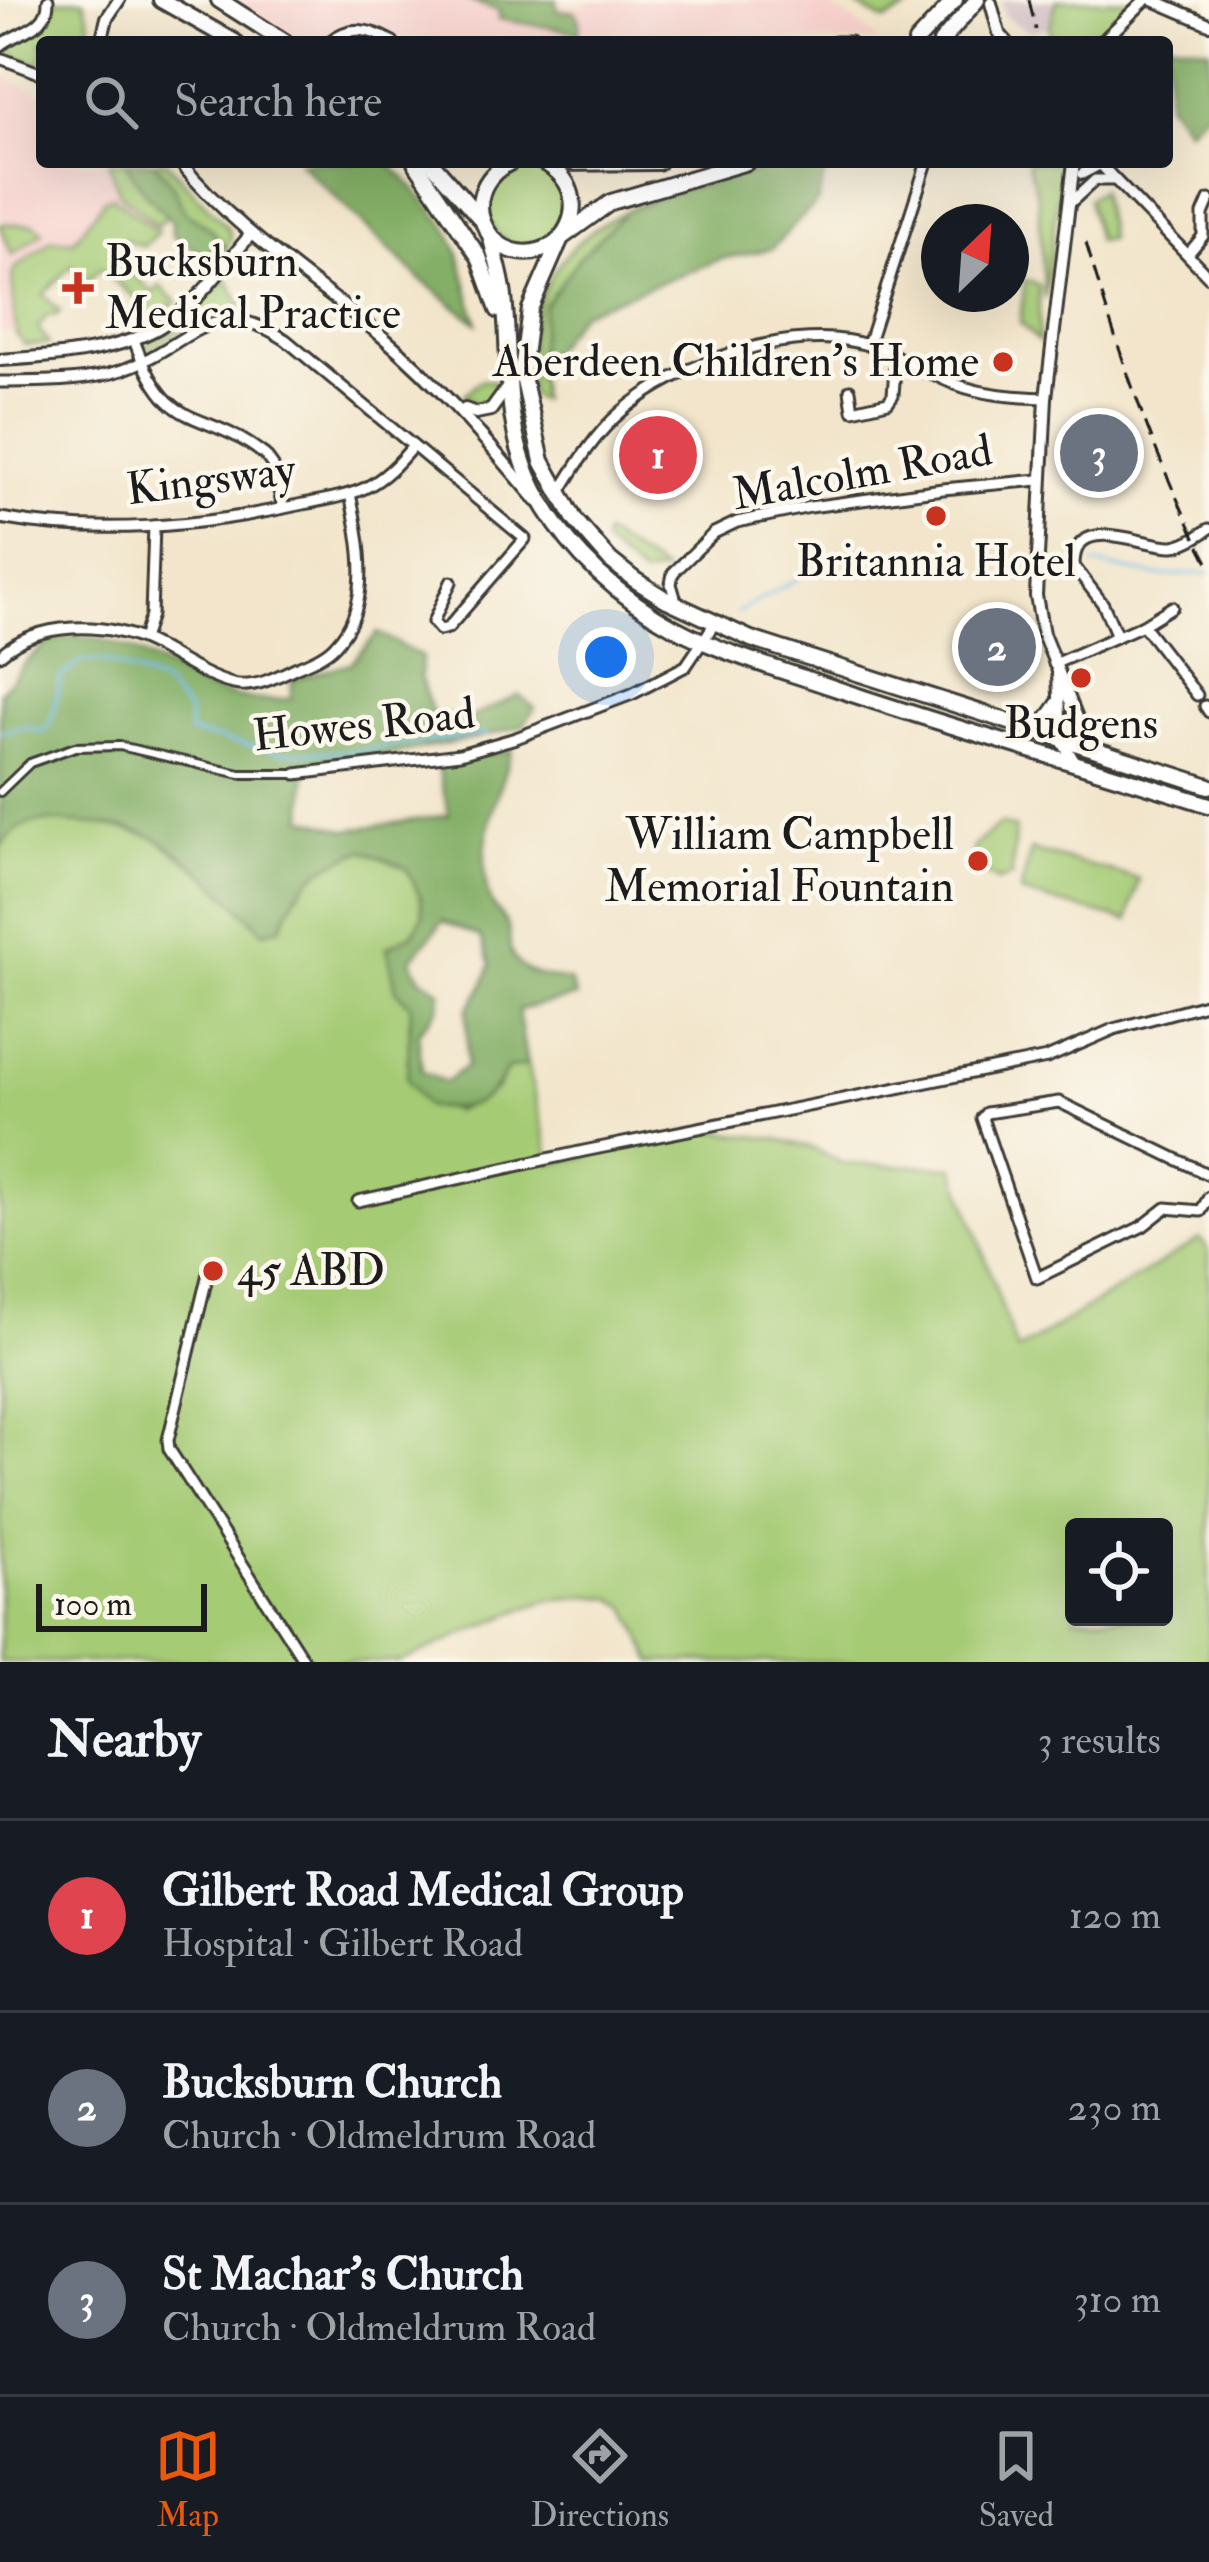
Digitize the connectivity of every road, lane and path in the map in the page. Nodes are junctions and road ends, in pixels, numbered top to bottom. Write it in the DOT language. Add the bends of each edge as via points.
graph roads {
  1 [pos="48,0"];
  2 [pos="118,0"];
  3 [pos="160,0"];
  4 [pos="219,0"];
  5 [pos="955,0"];
  6 [pos="1149,0"];
  7 [pos="984,2"];
  8 [pos="1209,24"];
  9 [pos="102,36"];
  10 [pos="224,36"];
  11 [pos="276,36"];
  12 [pos="336,36"];
  13 [pos="378,36"];
  14 [pos="922,36"];
  15 [pos="947,36"];
  16 [pos="1002,36"];
  17 [pos="1109,36"];
  18 [pos="0,46"];
  19 [pos="0,58"];
  20 [pos="36,72"];
  21 [pos="185,168"];
  22 [pos="420,168"];
  23 [pos="435,168"];
  24 [pos="500,168"];
  25 [pos="551,168"];
  26 [pos="727,168"];
  27 [pos="926,168"];
  28 [pos="1073,168"];
  29 [pos="1091,168"];
  30 [pos="1104,168"];
  31 [pos="1082,174"];
  32 [pos="1119,182"];
  33 [pos="1209,200"];
  34 [pos="1069,204"];
  35 [pos="486,228"];
  36 [pos="251,234"];
  37 [pos="561,238"];
  38 [pos="1189,253"];
  39 [pos="1209,277"];
  40 [pos="134,340"];
  41 [pos="868,345"];
  42 [pos="896,356"];
  43 [pos="0,360"];
  44 [pos="142,362"];
  45 [pos="506,362"];
  46 [pos="0,382"];
  47 [pos="507,388"];
  48 [pos="850,389"];
  49 [pos="1046,398"];
  50 [pos="457,404"];
  51 [pos="413,446"];
  52 [pos="1040,480"];
  53 [pos="350,494"];
  54 [pos="558,495"];
  55 [pos="283,508"];
  56 [pos="547,512"];
  57 [pos="0,518"];
  58 [pos="154,526"];
  59 [pos="1209,529"];
  60 [pos="451,582"];
  61 [pos="677,605"];
  62 [pos="1172,607"];
  63 [pos="715,623"];
  64 [pos="1143,625"];
  65 [pos="1117,636"];
  66 [pos="143,639"];
  67 [pos="703,642"];
  68 [pos="0,655"];
  69 [pos="1056,669"];
  70 [pos="1197,695"];
  71 [pos="1058,698"];
  72 [pos="1030,729"];
  73 [pos="1061,739"];
  74 [pos="1088,747"];
  75 [pos="1076,763"];
  76 [pos="296,774"];
  77 [pos="1209,786"];
  78 [pos="0,792"];
  79 [pos="1209,805"];
  80 [pos="1209,1003"];
  81 [pos="1209,1175"];
  82 [pos="1209,1197"];
  83 [pos="358,1201"];
  84 [pos="210,1265"];
  85 [pos="305,1662"];
  1 -- 18 [label="street" via="42,22"];
  2 -- 9 [label="street"];
  3 -- 10 [label="main road"];
  4 -- 11 [label="main road"];
  5 -- 14 [label="main road"];
  6 -- 8 [label="street"];
  6 -- 17 [label="street"];
  7 -- 15 [label="main road"];
  7 -- 16 [label="street"];
  12 -- 13 [label="street" via="360,29"];
  19 -- 20 [label="street"];
  21 -- 36 [label="street"];
  22 -- 45 [label="main road" via="485,269"];
  23 -- 35 [label="main road"];
  24 -- 35 [label="main road" via="484,188"];
  25 -- 37 [label="main road" via="574,203"];
  26 -- 37 [label="main road" via="611,202"];
  27 -- 41 [label="street"];
  28 -- 34 [label="street"];
  29 -- 31 [label="street"];
  30 -- 32 [label="street"];
  32 -- 34 [label="street" via="1095,180"];
  32 -- 38 [label="street"];
  33 -- 38 [label="street" via="1203,236"];
  34 -- 49 [label="street"];
  35 -- 37 [label="main road" via="502,246 525,253"];
  35 -- 45 [label="main road" via="504,296"];
  36 -- 40 [label="street" via="186,307"];
  36 -- 50 [label="street"];
  37 -- 54 [label="main road" via="534,296 522,359 532,430"];
  38 -- 39 [label="street"];
  40 -- 43 [label="street"];
  40 -- 44 [label="street"];
  41 -- 42 [label="street"];
  41 -- 54 [label="street" via="808,339 736,352 679,374 620,413"];
  42 -- 48 [label="street" via="888,402 854,410"];
  42 -- 49 [label="street" via="971,389"];
  44 -- 46 [label="street" via="98,376"];
  44 -- 51 [label="street" via="212,323 237,319 269,329"];
  44 -- 55 [label="street" via="176,411 265,455"];
  45 -- 47 [label="main road"];
  47 -- 50 [label="street" via="484,413"];
  47 -- 56 [label="main road" via="523,463"];
  49 -- 52 [label="street"];
  50 -- 56 [label="street"];
  51 -- 53 [label="street, Kingsway" via="385,476"];
  51 -- 60 [label="street" via="525,539 440,630 433,622"];
  52 -- 61 [label="street, Malcolm Road" via="736,523 680,565 671,579"];
  52 -- 69 [label="street" via="1037,610"];
  53 -- 55 [label="street, Kingsway"];
  53 -- 66 [label="street" via="360,582 348,626 328,652 238,685"];
  54 -- 61 [label="main road" via="610,560"];
  55 -- 58 [label="street, Kingsway"];
  56 -- 67 [label="main road" via="608,581"];
  57 -- 58 [label="street, Kingsway"];
  58 -- 66 [label="street"];
  59 -- 65 [label="street" via="1176,546 1106,535 1081,545 1074,566"];
  61 -- 63 [label="main road"];
  62 -- 64 [label="street"];
  63 -- 67 [label="street, Howes Road"];
  63 -- 72 [label="main road"];
  64 -- 65 [label="street"];
  64 -- 70 [label="street"];
  65 -- 69 [label="street"];
  66 -- 68 [label="street" via="57,629"];
  67 -- 75 [label="main road"];
  67 -- 76 [label="street, Howes Road" via="686,666 646,687 516,738 460,754"];
  69 -- 71 [label="street"];
  69 -- 74 [label="street"];
  71 -- 72 [label="street"];
  71 -- 73 [label="street"];
  72 -- 73 [label="main road"];
  73 -- 74 [label="main road"];
  73 -- 75 [label="street"];
  74 -- 77 [label="main road"];
  75 -- 79 [label="main road"];
  76 -- 78 [label="street, Howes Road" via="240,774 120,746 75,747 30,763"];
  80 -- 83 [label="street" via="1047,1058"];
  81 -- 82 [label="street" via="1059,1102 982,1118 1036,1278 1166,1208 1201,1211"];
  84 -- 85 [label="street" via="169,1449"];
}
